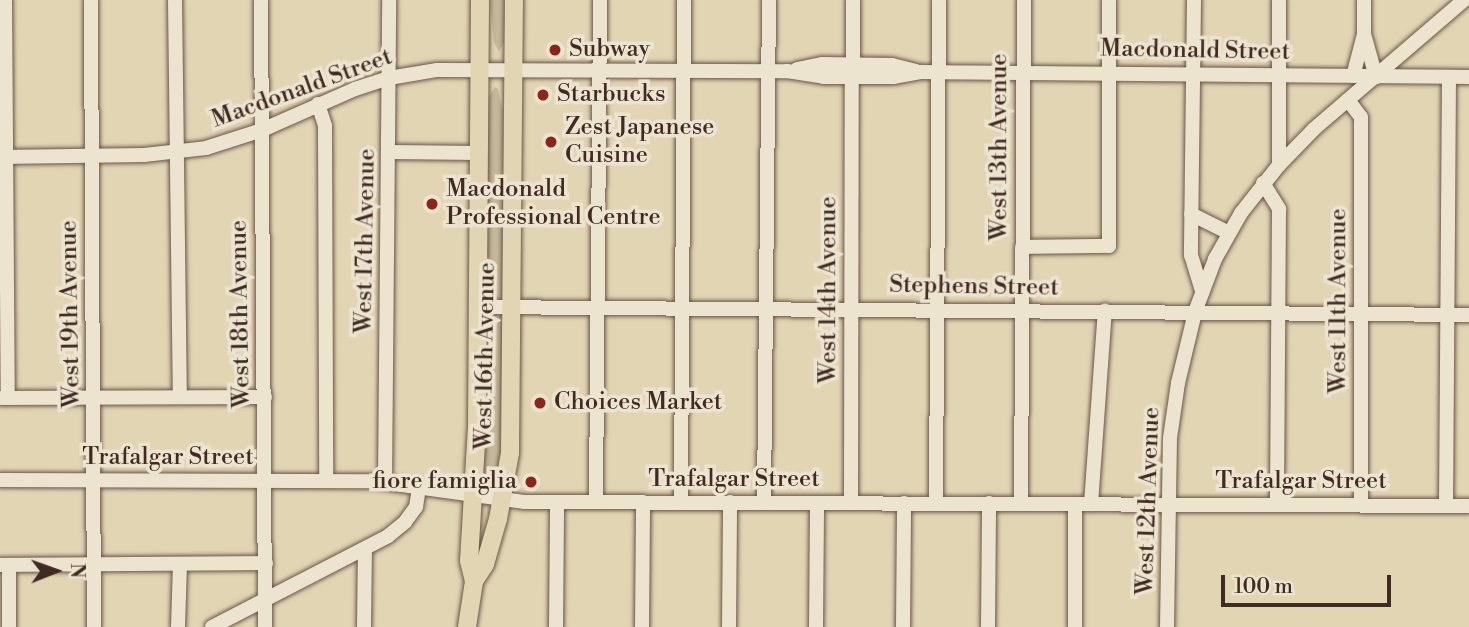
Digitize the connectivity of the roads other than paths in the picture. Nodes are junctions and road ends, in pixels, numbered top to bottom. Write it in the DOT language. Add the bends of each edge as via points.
graph roads {
  1 [pos="5,0"];
  2 [pos="91,0"];
  3 [pos="175,0"];
  4 [pos="261,0"];
  5 [pos="389,0"];
  6 [pos="480,0"];
  7 [pos="514,0"];
  8 [pos="600,0"];
  9 [pos="684,0"];
  10 [pos="769,0"];
  11 [pos="853,0"];
  12 [pos="939,0"];
  13 [pos="1024,0"];
  14 [pos="1109,0"];
  15 [pos="1194,0"];
  16 [pos="1279,0"];
  17 [pos="1364,0"];
  18 [pos="1464,0"];
  19 [pos="1364,34"];
  20 [pos="513,68"];
  21 [pos="479,69"];
  22 [pos="599,69"];
  23 [pos="684,70"];
  24 [pos="768,71"];
  25 [pos="853,71"];
  26 [pos="939,72"];
  27 [pos="1023,72"];
  28 [pos="1108,73"];
  29 [pos="1193,75"];
  30 [pos="1279,75"];
  31 [pos="1353,76"];
  32 [pos="1449,76"];
  33 [pos="1376,77"];
  34 [pos="1469,77"];
  35 [pos="389,78"];
  36 [pos="1348,100"];
  37 [pos="318,104"];
  38 [pos="262,130"];
  39 [pos="390,152"];
  40 [pos="177,153"];
  41 [pos="479,153"];
  42 [pos="92,156"];
  43 [pos="3,157"];
  44 [pos="1279,165"];
  45 [pos="1264,183"];
  46 [pos="1191,214"];
  47 [pos="1229,233"];
  48 [pos="1022,247"];
  49 [pos="1202,292"];
  50 [pos="478,307"];
  51 [pos="513,307"];
  52 [pos="597,307"];
  53 [pos="682,307"];
  54 [pos="767,309"];
  55 [pos="852,309"];
  56 [pos="937,310"];
  57 [pos="1022,311"];
  58 [pos="1105,312"];
  59 [pos="1195,312"];
  60 [pos="1276,313"];
  61 [pos="1362,314"];
  62 [pos="1447,315"];
  63 [pos="1469,315"];
  64 [pos="180,397"];
  65 [pos="265,397"];
  66 [pos="4,398"];
  67 [pos="95,398"];
  68 [pos="0,480"];
  69 [pos="96,481"];
  70 [pos="266,481"];
  71 [pos="326,481"];
  72 [pos="385,482"];
  73 [pos="419,488"];
  74 [pos="474,496"];
  75 [pos="502,499"];
  76 [pos="557,502"];
  77 [pos="596,502"];
  78 [pos="643,502"];
  79 [pos="681,502"];
  80 [pos="730,502"];
  81 [pos="764,502"];
  82 [pos="817,502"];
  83 [pos="851,503"];
  84 [pos="904,503"];
  85 [pos="936,503"];
  86 [pos="989,503"];
  87 [pos="1021,503"];
  88 [pos="1075,504"];
  89 [pos="1091,504"];
  90 [pos="1167,505"];
  91 [pos="1277,505"];
  92 [pos="1361,505"];
  93 [pos="1446,506"];
  94 [pos="1469,506"];
  95 [pos="365,550"];
  96 [pos="266,563"];
  97 [pos="180,564"];
  98 [pos="4,565"];
  99 [pos="95,565"];
  100 [pos="474,581"];
  101 [pos="266,599"];
  102 [pos="9,627"];
  103 [pos="94,627"];
  104 [pos="178,627"];
  105 [pos="212,627"];
  106 [pos="265,627"];
  107 [pos="364,627"];
  108 [pos="467,627"];
  109 [pos="556,627"];
  110 [pos="642,627"];
  111 [pos="729,627"];
  112 [pos="816,627"];
  113 [pos="903,627"];
  114 [pos="989,627"];
  115 [pos="1075,627"];
  116 [pos="1167,627"];
  1 -- 43 [label="street"];
  2 -- 42 [label="street, West 19th Avenue"];
  3 -- 40 [label="street"];
  4 -- 38 [label="street, West 18th Avenue"];
  5 -- 35 [label="street, West 17th Avenue"];
  6 -- 21 [label="main road, West 16th Avenue"];
  7 -- 20 [label="main road, West 16th Avenue"];
  8 -- 22 [label="street"];
  9 -- 23 [label="street"];
  10 -- 24 [label="street"];
  11 -- 25 [label="street, West 14th Avenue"];
  12 -- 26 [label="street"];
  13 -- 27 [label="street, West 13th Avenue"];
  14 -- 28 [label="street"];
  15 -- 29 [label="street"];
  16 -- 30 [label="street"];
  17 -- 19 [label="street"];
  18 -- 33 [label="street, West 12th Avenue"];
  19 -- 31 [label="street"];
  19 -- 33 [label="street"];
  20 -- 21 [label="street, Macdonald Street"];
  20 -- 22 [label="street, Macdonald Street"];
  20 -- 51 [label="main road, West 16th Avenue"];
  21 -- 35 [label="street, Macdonald Street"];
  21 -- 41 [label="main road, West 16th Avenue"];
  22 -- 23 [label="street, Macdonald Street"];
  22 -- 52 [label="street"];
  23 -- 24 [label="street, Macdonald Street"];
  23 -- 53 [label="street"];
  24 -- 25 [label="street, Macdonald Street" via="822,64"];
  24 -- 54 [label="street"];
  25 -- 26 [label="street, Macdonald Street" via="892,65"];
  25 -- 55 [label="street, West 14th Avenue"];
  26 -- 27 [label="street, Macdonald Street"];
  26 -- 56 [label="street"];
  27 -- 28 [label="street, Macdonald Street"];
  27 -- 48 [label="street, West 13th Avenue"];
  28 -- 29 [label="street, Macdonald Street"];
  28 -- 48 [label="street" via="1109,246"];
  29 -- 30 [label="street, Macdonald Street"];
  29 -- 46 [label="street"];
  30 -- 31 [label="street, Macdonald Street"];
  30 -- 44 [label="street"];
  31 -- 33 [label="street, Macdonald Street"];
  32 -- 33 [label="street, Macdonald Street"];
  32 -- 34 [label="street, Macdonald Street"];
  32 -- 62 [label="street"];
  33 -- 36 [label="street, West 12th Avenue"];
  35 -- 37 [label="street, Macdonald Street"];
  35 -- 39 [label="street, West 17th Avenue"];
  36 -- 44 [label="street, West 12th Avenue"];
  36 -- 61 [label="street, West 11th Avenue" via="1361,117"];
  37 -- 38 [label="street, Macdonald Street"];
  37 -- 71 [label="street" via="325,126"];
  38 -- 40 [label="street, Macdonald Street" via="232,142"];
  38 -- 65 [label="street, West 18th Avenue"];
  39 -- 41 [label="street"];
  39 -- 72 [label="street, West 17th Avenue"];
  40 -- 42 [label="street, Macdonald Street"];
  40 -- 64 [label="street"];
  41 -- 50 [label="main road, West 16th Avenue"];
  42 -- 43 [label="street, Macdonald Street"];
  42 -- 67 [label="street, West 19th Avenue"];
  43 -- 66 [label="street"];
  44 -- 45 [label="street, West 12th Avenue"];
  45 -- 47 [label="street, West 12th Avenue"];
  45 -- 60 [label="street" via="1279,209"];
  46 -- 47 [label="street"];
  46 -- 49 [label="street" via="1191,255"];
  47 -- 49 [label="street, West 12th Avenue"];
  48 -- 57 [label="street, West 13th Avenue"];
  49 -- 59 [label="street, West 12th Avenue"];
  50 -- 51 [label="street, Stephens Street"];
  50 -- 74 [label="main road, West 16th Avenue"];
  51 -- 52 [label="street, Stephens Street"];
  51 -- 75 [label="main road, West 16th Avenue" via="511,431"];
  52 -- 53 [label="street, Stephens Street"];
  52 -- 77 [label="street"];
  53 -- 54 [label="street, Stephens Street"];
  53 -- 79 [label="street"];
  54 -- 55 [label="street, Stephens Street"];
  54 -- 81 [label="street"];
  55 -- 56 [label="street, Stephens Street"];
  55 -- 83 [label="street, West 14th Avenue"];
  56 -- 57 [label="street, Stephens Street"];
  56 -- 85 [label="street"];
  57 -- 58 [label="street, Stephens Street"];
  57 -- 87 [label="street, West 13th Avenue"];
  58 -- 59 [label="street, Stephens Street"];
  58 -- 89 [label="street"];
  59 -- 60 [label="street, Stephens Street"];
  59 -- 90 [label="street, West 12th Avenue" via="1170,438"];
  60 -- 61 [label="street, Stephens Street"];
  60 -- 91 [label="street"];
  61 -- 62 [label="street, Stephens Street"];
  61 -- 92 [label="street, West 11th Avenue"];
  62 -- 63 [label="street, Stephens Street"];
  62 -- 93 [label="street"];
  64 -- 65 [label="street"];
  64 -- 67 [label="street"];
  65 -- 70 [label="street, West 18th Avenue"];
  66 -- 67 [label="street"];
  67 -- 69 [label="street, West 19th Avenue"];
  68 -- 69 [label="street, Trafalgar Street"];
  69 -- 70 [label="street, Trafalgar Street"];
  69 -- 99 [label="street, West 19th Avenue"];
  70 -- 71 [label="street, Trafalgar Street"];
  70 -- 96 [label="street, West 18th Avenue"];
  71 -- 72 [label="street, Trafalgar Street"];
  72 -- 73 [label="street, Trafalgar Street"];
  73 -- 74 [label="street, Trafalgar Street"];
  73 -- 95 [label="street" via="416,507 405,522"];
  74 -- 75 [label="street, Trafalgar Street"];
  74 -- 100 [label="main road, West 16th Avenue" via="469,561"];
  75 -- 76 [label="street, Trafalgar Street"];
  75 -- 100 [label="main road, West 16th Avenue" via="485,564"];
  76 -- 77 [label="street, Trafalgar Street"];
  76 -- 109 [label="street"];
  77 -- 78 [label="street, Trafalgar Street"];
  78 -- 79 [label="street, Trafalgar Street"];
  78 -- 110 [label="street"];
  79 -- 80 [label="street, Trafalgar Street"];
  80 -- 81 [label="street, Trafalgar Street"];
  80 -- 111 [label="street"];
  81 -- 82 [label="street, Trafalgar Street"];
  82 -- 83 [label="street, Trafalgar Street"];
  82 -- 112 [label="street"];
  83 -- 84 [label="street, Trafalgar Street"];
  84 -- 85 [label="street, Trafalgar Street"];
  84 -- 113 [label="street"];
  85 -- 86 [label="street, Trafalgar Street"];
  86 -- 87 [label="street, Trafalgar Street"];
  86 -- 114 [label="street"];
  87 -- 88 [label="street, Trafalgar Street"];
  88 -- 89 [label="street, Trafalgar Street"];
  88 -- 115 [label="street"];
  89 -- 90 [label="street, Trafalgar Street"];
  90 -- 91 [label="street, Trafalgar Street"];
  90 -- 116 [label="street, West 12th Avenue"];
  91 -- 92 [label="street, Trafalgar Street"];
  92 -- 93 [label="street, Trafalgar Street"];
  93 -- 94 [label="street, Trafalgar Street"];
  95 -- 101 [label="street"];
  95 -- 107 [label="street"];
  96 -- 97 [label="street"];
  96 -- 101 [label="street, West 18th Avenue"];
  97 -- 99 [label="street"];
  97 -- 104 [label="street"];
  98 -- 99 [label="street"];
  98 -- 102 [label="street"];
  99 -- 103 [label="street, West 19th Avenue"];
  100 -- 108 [label="main road, West 16th Avenue"];
  101 -- 105 [label="street"];
  101 -- 106 [label="street, West 18th Avenue"];
}
